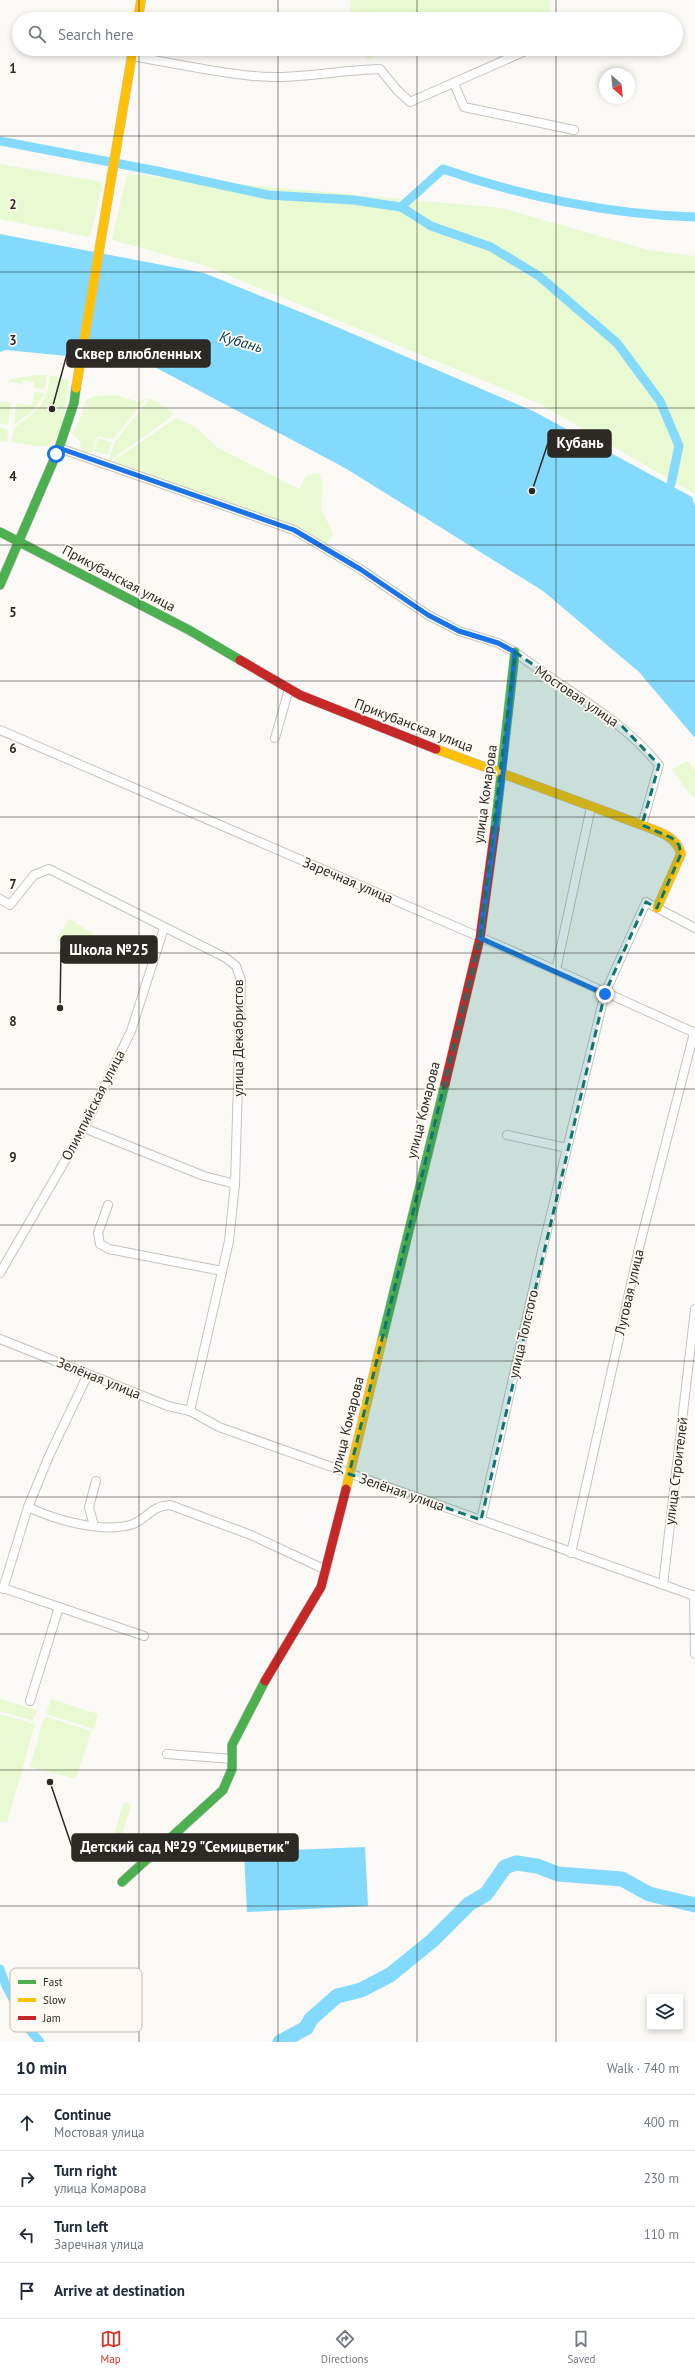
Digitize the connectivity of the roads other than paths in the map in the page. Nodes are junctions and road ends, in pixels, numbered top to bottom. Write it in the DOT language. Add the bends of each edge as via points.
graph roads {
  1 [pos="141,0"];
  2 [pos="139,12"];
  3 [pos="132,56"];
  4 [pos="149,56"];
  5 [pos="514,56"];
  6 [pos="454,83"];
  7 [pos="574,130"];
  8 [pos="59,448"];
  9 [pos="0,532"];
  10 [pos="18,541"];
  11 [pos="0,585"];
  12 [pos="515,652"];
  13 [pos="289,689"];
  14 [pos="0,730"];
  15 [pos="275,738"];
  16 [pos="503,774"];
  17 [pos="591,807"];
  18 [pos="642,825"];
  19 [pos="0,899"];
  20 [pos="657,908"];
  21 [pos="164,928"];
  22 [pos="695,928"];
  23 [pos="480,938"];
  24 [pos="556,970"];
  25 [pos="605,994"];
  26 [pos="695,1033"];
  27 [pos="84,1128"];
  28 [pos="506,1135"];
  29 [pos="567,1148"];
  30 [pos="235,1184"];
  31 [pos="108,1206"];
  32 [pos="222,1271"];
  33 [pos="0,1273"];
  34 [pos="695,1309"];
  35 [pos="0,1339"];
  36 [pos="88,1374"];
  37 [pos="190,1411"];
  38 [pos="349,1474"];
  39 [pos="96,1481"];
  40 [pos="28,1508"];
  41 [pos="481,1520"];
  42 [pos="94,1526"];
  43 [pos="571,1553"];
  44 [pos="326,1570"];
  45 [pos="663,1585"];
  46 [pos="2,1588"];
  47 [pos="695,1596"];
  48 [pos="59,1607"];
  49 [pos="144,1636"];
  50 [pos="695,1654"];
  51 [pos="30,1701"];
  52 [pos="167,1754"];
  53 [pos="232,1759"];
  54 [pos="122,1882"];
  1 -- 2 [label="street"];
  3 -- 8 [label="street" via="77,386 69,422"];
  4 -- 6 [label="street" via="253,76 317,75 358,69 380,69 410,102"];
  5 -- 6 [label="street"];
  6 -- 7 [label="street" via="464,107"];
  8 -- 10 [label="street"];
  8 -- 12 [label="street, Мостовая улица" via="294,530 360,569 428,615 459,631 498,643"];
  9 -- 10 [label="street, Прикубанская улица"];
  10 -- 11 [label="street"];
  10 -- 13 [label="street, Прикубанская улица" via="189,630"];
  12 -- 16 [label="street, улица Комарова"];
  12 -- 18 [label="street, Мостовая улица" via="622,726 644,746 659,765"];
  13 -- 15 [label="street"];
  13 -- 16 [label="street, Прикубанская улица" via="406,738"];
  14 -- 23 [label="street, Заречная улица"];
  16 -- 17 [label="street, Прикубанская улица"];
  16 -- 23 [label="street, улица Комарова"];
  17 -- 18 [label="street, Прикубанская улица"];
  17 -- 24 [label="street"];
  18 -- 20 [label="street, Прикубанская улица" via="672,838 679,844 681,854"];
  19 -- 21 [label="street, улица Декабристов" via="10,905 34,875 49,869"];
  20 -- 22 [label="street"];
  20 -- 25 [label="street, улица Толстого" via="646,902"];
  21 -- 27 [label="street, Олимпийская улица" via="131,1031"];
  21 -- 30 [label="street, улица Декабристов" via="226,958 236,966 241,980"];
  23 -- 24 [label="street, Заречная улица"];
  23 -- 38 [label="street, улица Комарова"];
  24 -- 25 [label="street, Заречная улица"];
  25 -- 26 [label="street, Заречная улица"];
  25 -- 29 [label="street, улица Толстого"];
  26 -- 43 [label="street, Луговая улица" via="640,1244"];
  27 -- 30 [label="street" via="204,1176"];
  27 -- 33 [label="street, Олимпийская улица"];
  28 -- 29 [label="street"];
  29 -- 41 [label="street, улица Толстого"];
  30 -- 32 [label="street, улица Декабристов" via="229,1241"];
  31 -- 32 [label="street" via="98,1233 100,1244 109,1249"];
  32 -- 37 [label="street, улица Декабристов"];
  34 -- 45 [label="street, улица Строителей"];
  35 -- 36 [label="street, Зелёная улица"];
  36 -- 37 [label="street, Зелёная улица" via="168,1406"];
  36 -- 40 [label="street" via="49,1456"];
  37 -- 38 [label="street, Зелёная улица" via="219,1426"];
  38 -- 41 [label="street, Зелёная улица"];
  38 -- 44 [label="street, улица Комарова"];
  39 -- 42 [label="street" via="89,1507"];
  40 -- 42 [label="street" via="49,1517"];
  40 -- 46 [label="street"];
  41 -- 43 [label="street, Зелёная улица"];
  42 -- 44 [label="street" via="134,1524 159,1506 170,1505 251,1535"];
  43 -- 45 [label="street, Зелёная улица"];
  44 -- 53 [label="street, улица Комарова" via="321,1588 275,1662 232,1744"];
  45 -- 47 [label="street, Зелёная улица"];
  46 -- 48 [label="street"];
  47 -- 50 [label="street"];
  48 -- 49 [label="street"];
  48 -- 51 [label="street"];
  52 -- 53 [label="street"];
  53 -- 54 [label="street, улица Комарова" via="232,1769 223,1790"];
}
